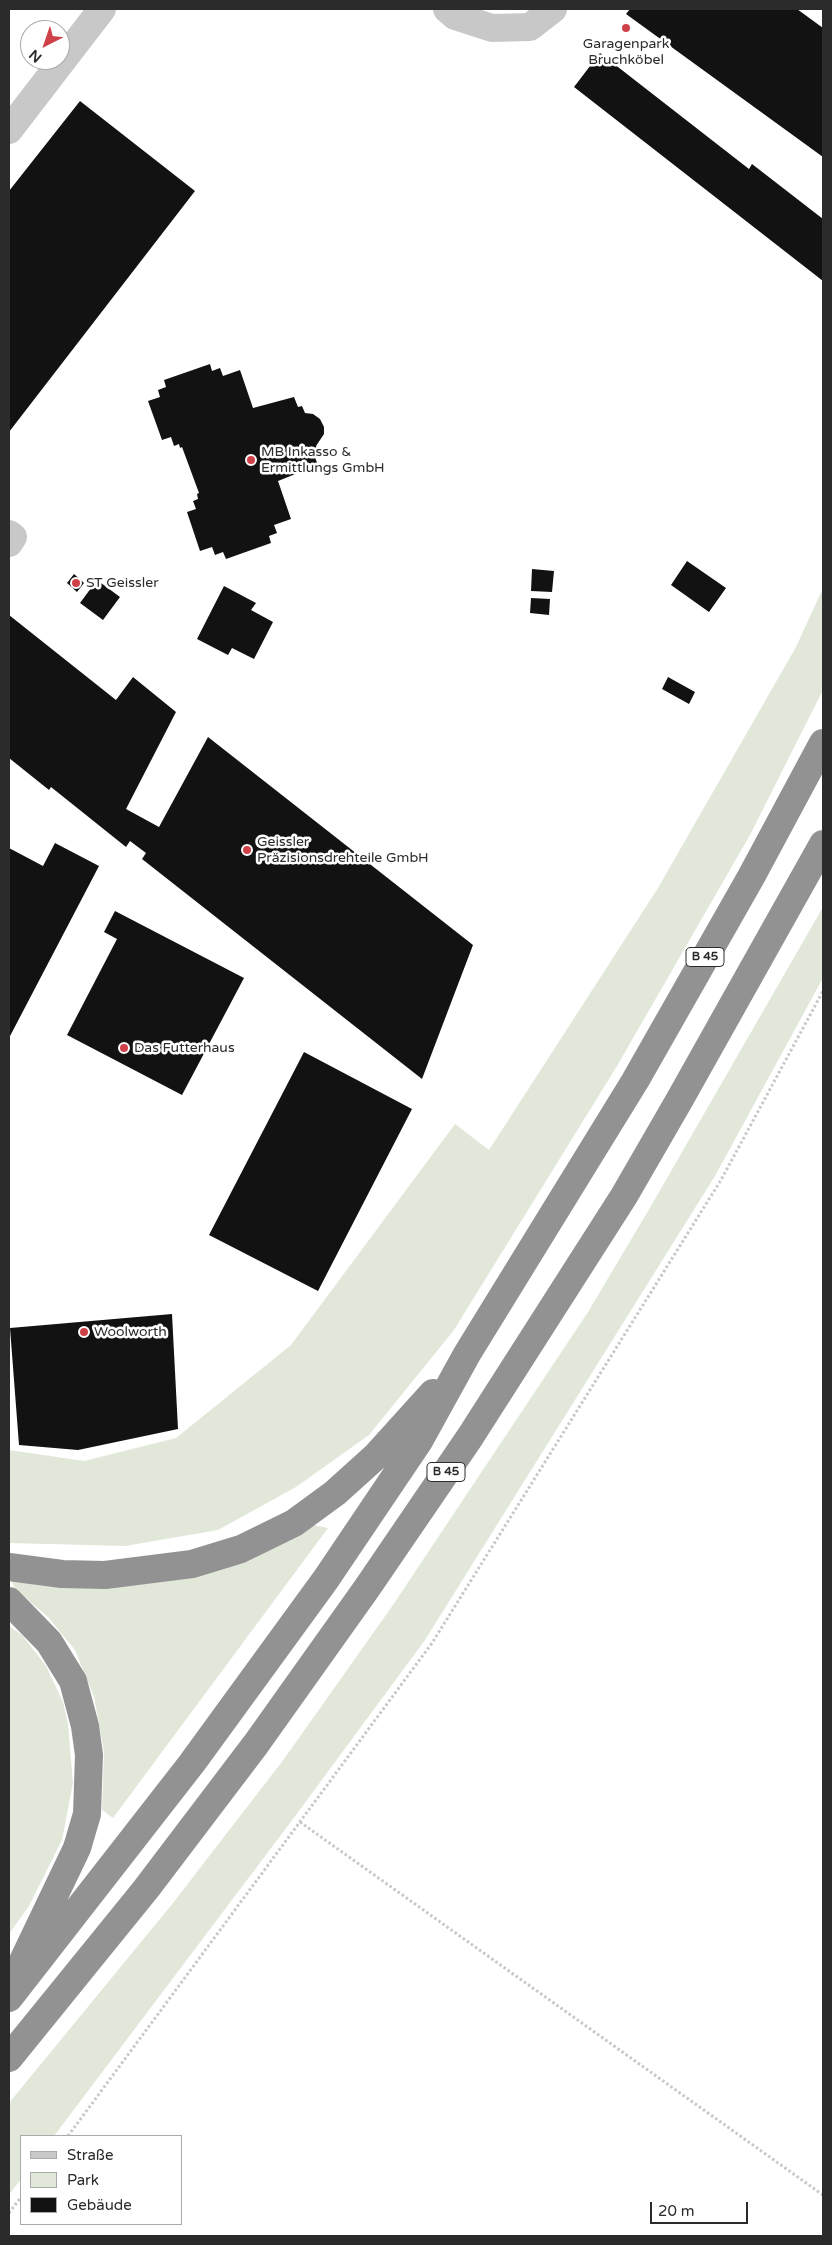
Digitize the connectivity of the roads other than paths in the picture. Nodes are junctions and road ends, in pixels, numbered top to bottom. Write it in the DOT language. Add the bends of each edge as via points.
graph roads {
  1 [pos="102,9"];
  2 [pos="446,9"];
  3 [pos="553,9"];
  4 [pos="9,130"];
  5 [pos="9,534"];
  6 [pos="9,543"];
  7 [pos="823,743"];
  8 [pos="823,844"];
  9 [pos="468,1354"];
  10 [pos="9,1567"];
  11 [pos="9,1601"];
  12 [pos="9,1991"];
  13 [pos="9,1998"];
  14 [pos="9,2058"];
  1 -- 4 [label="street"];
  2 -- 3 [label="street" via="455,16 492,28 530,27"];
  5 -- 6 [label="street" via="13,537"];
  7 -- 9 [label="highway, B 45" via="635,1081"];
  8 -- 14 [label="highway, B 45" via="624,1196 470,1437 256,1744 146,1889"];
  9 -- 10 [label="highway" via="376,1456 335,1494 294,1523 241,1549 192,1564 105,1575 62,1574"];
  9 -- 13 [label="highway, B 45" via="419,1441 326,1579 192,1763"];
  11 -- 12 [label="highway" via="50,1642 73,1681 85,1726 89,1775 86,1814 76,1848"];
}
